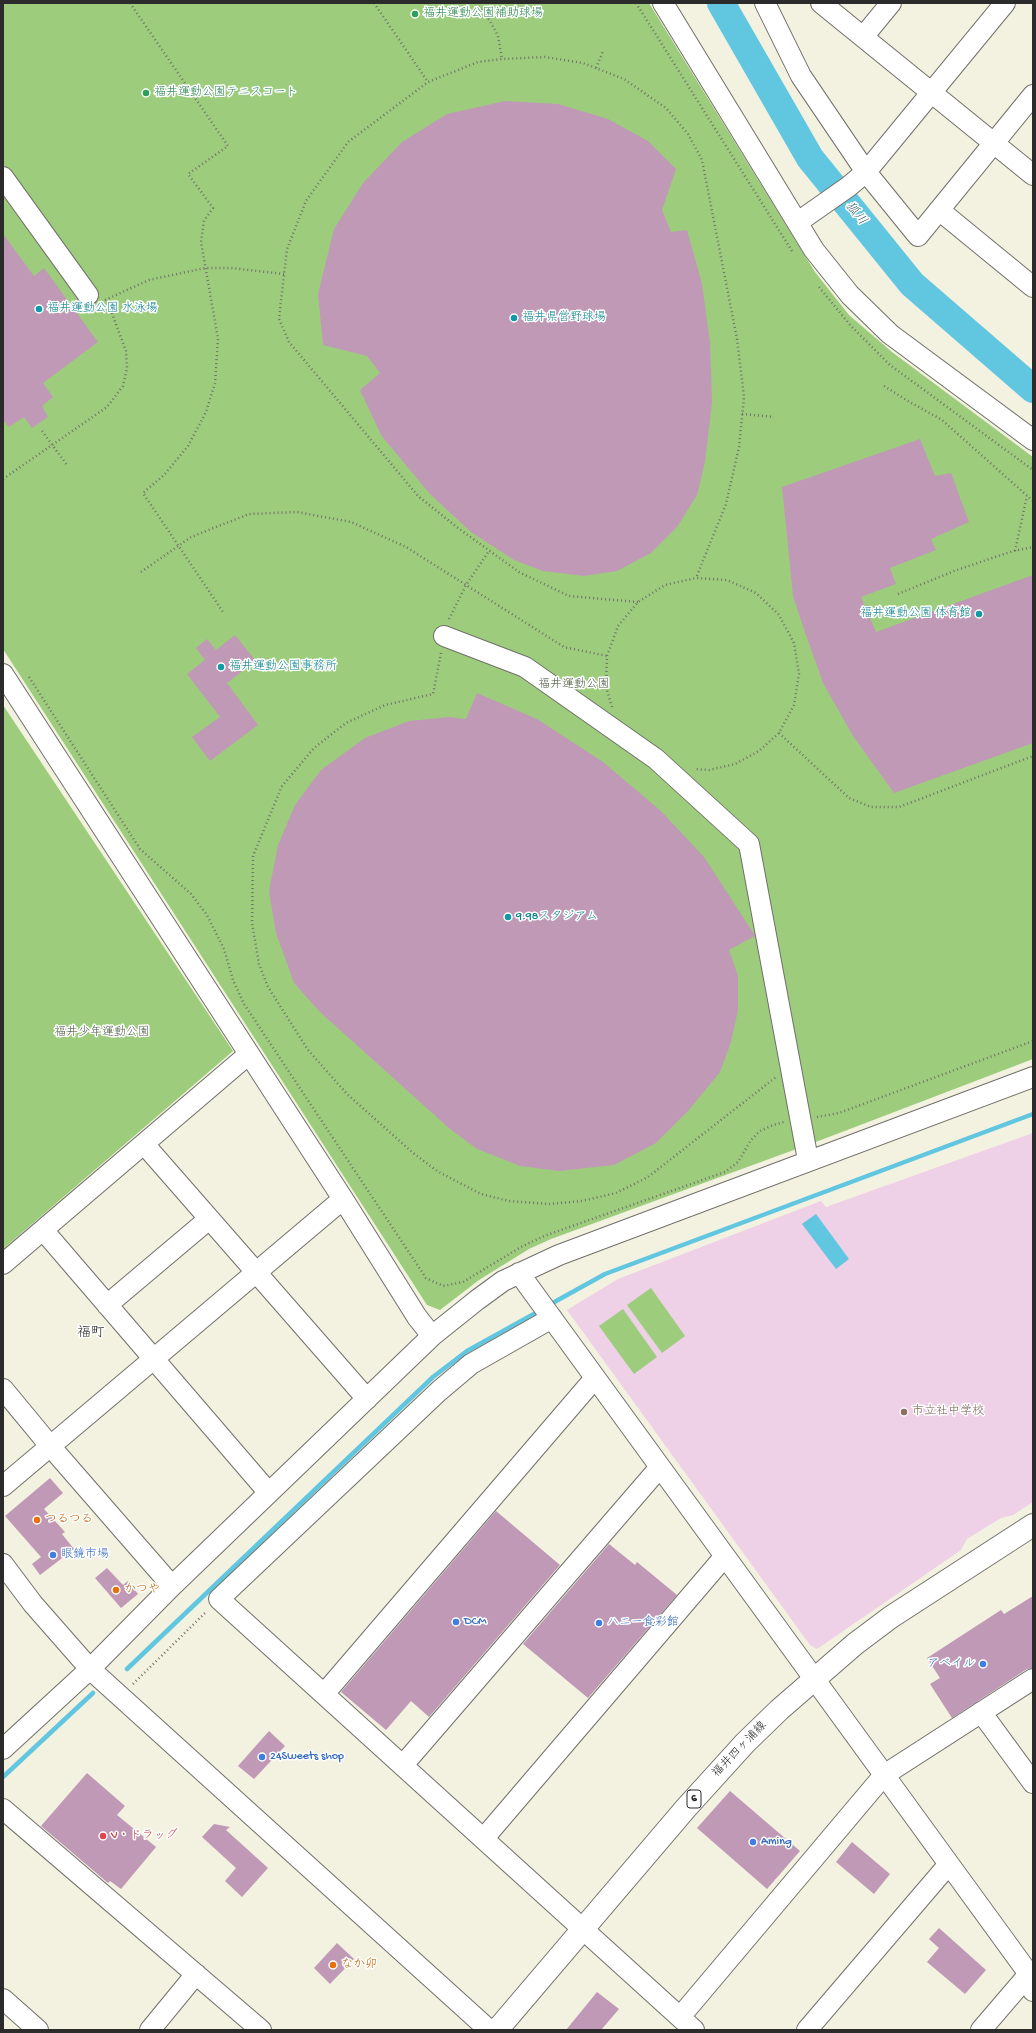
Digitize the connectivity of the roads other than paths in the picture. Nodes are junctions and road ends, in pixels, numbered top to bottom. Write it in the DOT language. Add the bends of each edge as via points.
graph roads {
  1 [pos="663,3"];
  2 [pos="765,3"];
  3 [pos="821,3"];
  4 [pos="891,3"];
  5 [pos="1005,3"];
  6 [pos="863,37"];
  7 [pos="932,93"];
  8 [pos="1033,95"];
  9 [pos="994,144"];
  10 [pos="866,172"];
  11 [pos="1033,175"];
  12 [pos="3,177"];
  13 [pos="939,210"];
  14 [pos="804,219"];
  15 [pos="1033,287"];
  16 [pos="97,297"];
  17 [pos="1033,440"];
  18 [pos="444,636"];
  19 [pos="3,674"];
  20 [pos="249,1054"];
  21 [pos="1033,1077"];
  22 [pos="144,1144"];
  23 [pos="808,1160"];
  24 [pos="343,1199"];
  25 [pos="209,1218"];
  26 [pos="43,1230"];
  27 [pos="3,1264"];
  28 [pos="256,1272"];
  29 [pos="519,1273"];
  30 [pos="107,1305"];
  31 [pos="551,1317"];
  32 [pos="432,1336"];
  33 [pos="154,1360"];
  34 [pos="595,1378"];
  35 [pos="3,1389"];
  36 [pos="367,1400"];
  37 [pos="51,1447"];
  38 [pos="660,1466"];
  39 [pos="3,1486"];
  40 [pos="269,1493"];
  41 [pos="1033,1525"];
  42 [pos="725,1556"];
  43 [pos="3,1564"];
  44 [pos="172,1586"];
  45 [pos="90,1669"];
  46 [pos="813,1678"];
  47 [pos="1033,1680"];
  48 [pos="324,1694"];
  49 [pos="981,1712"];
  50 [pos="3,1749"];
  51 [pos="403,1765"];
  52 [pos="884,1775"];
  53 [pos="1033,1782"];
  54 [pos="3,1809"];
  55 [pos="484,1838"];
  56 [pos="949,1864"];
  57 [pos="583,1928"];
  58 [pos="196,1974"];
  59 [pos="1032,1979"];
  60 [pos="3,1999"];
  61 [pos="687,2023"];
  62 [pos="38,2030"];
  63 [pos="150,2030"];
  64 [pos="261,2030"];
  65 [pos="490,2030"];
  66 [pos="497,2030"];
  67 [pos="807,2030"];
  68 [pos="981,2030"];
  1 -- 14 [label="street"];
  2 -- 10 [label="street" via="801,76"];
  3 -- 6 [label="street"];
  4 -- 6 [label="street"];
  5 -- 7 [label="street"];
  6 -- 7 [label="street"];
  7 -- 9 [label="street"];
  7 -- 10 [label="street"];
  8 -- 9 [label="street"];
  9 -- 11 [label="street"];
  9 -- 13 [label="street"];
  10 -- 13 [label="street" via="918,236"];
  10 -- 14 [label="street"];
  12 -- 16 [label="street"];
  13 -- 15 [label="street"];
  14 -- 17 [label="street" via="830,271 876,321"];
  18 -- 23 [label="street" via="525,667 656,759 749,844"];
  19 -- 20 [label="street"];
  20 -- 22 [label="street"];
  20 -- 24 [label="street"];
  21 -- 23 [label="street"];
  22 -- 25 [label="street"];
  22 -- 26 [label="street"];
  23 -- 29 [label="street" via="559,1255"];
  24 -- 28 [label="street"];
  24 -- 32 [label="street" via="414,1312"];
  25 -- 28 [label="street"];
  25 -- 30 [label="street"];
  26 -- 27 [label="street"];
  26 -- 30 [label="street"];
  28 -- 33 [label="street"];
  28 -- 36 [label="street"];
  29 -- 31 [label="street"];
  29 -- 32 [label="street" via="477,1300"];
  30 -- 33 [label="street"];
  31 -- 34 [label="street"];
  31 -- 48 [label="street" via="471,1364 439,1391 219,1599"];
  32 -- 36 [label="street"];
  33 -- 37 [label="street"];
  33 -- 40 [label="street"];
  34 -- 38 [label="street"];
  34 -- 48 [label="street"];
  35 -- 37 [label="street"];
  36 -- 40 [label="street"];
  37 -- 39 [label="street"];
  37 -- 44 [label="street"];
  38 -- 42 [label="street"];
  38 -- 51 [label="street"];
  40 -- 44 [label="street"];
  41 -- 46 [label="main road, 福井四ヶ浦線 / 6" via="891,1617"];
  42 -- 46 [label="street"];
  42 -- 55 [label="street"];
  43 -- 45 [label="street" via="33,1604"];
  44 -- 45 [label="street"];
  45 -- 50 [label="street"];
  45 -- 65 [label="street"];
  46 -- 52 [label="street"];
  46 -- 57 [label="main road, 福井四ヶ浦線 / 6" via="715,1775"];
  47 -- 49 [label="street"];
  48 -- 51 [label="street"];
  49 -- 52 [label="street"];
  49 -- 53 [label="street"];
  51 -- 55 [label="street"];
  52 -- 56 [label="street"];
  52 -- 61 [label="street"];
  54 -- 58 [label="street"];
  55 -- 57 [label="street"];
  56 -- 59 [label="street"];
  56 -- 67 [label="street"];
  57 -- 61 [label="street"];
  57 -- 66 [label="main road, 福井四ヶ浦線 / 6"];
  58 -- 63 [label="street"];
  58 -- 64 [label="street"];
  59 -- 68 [label="street"];
  60 -- 62 [label="street"];
}
